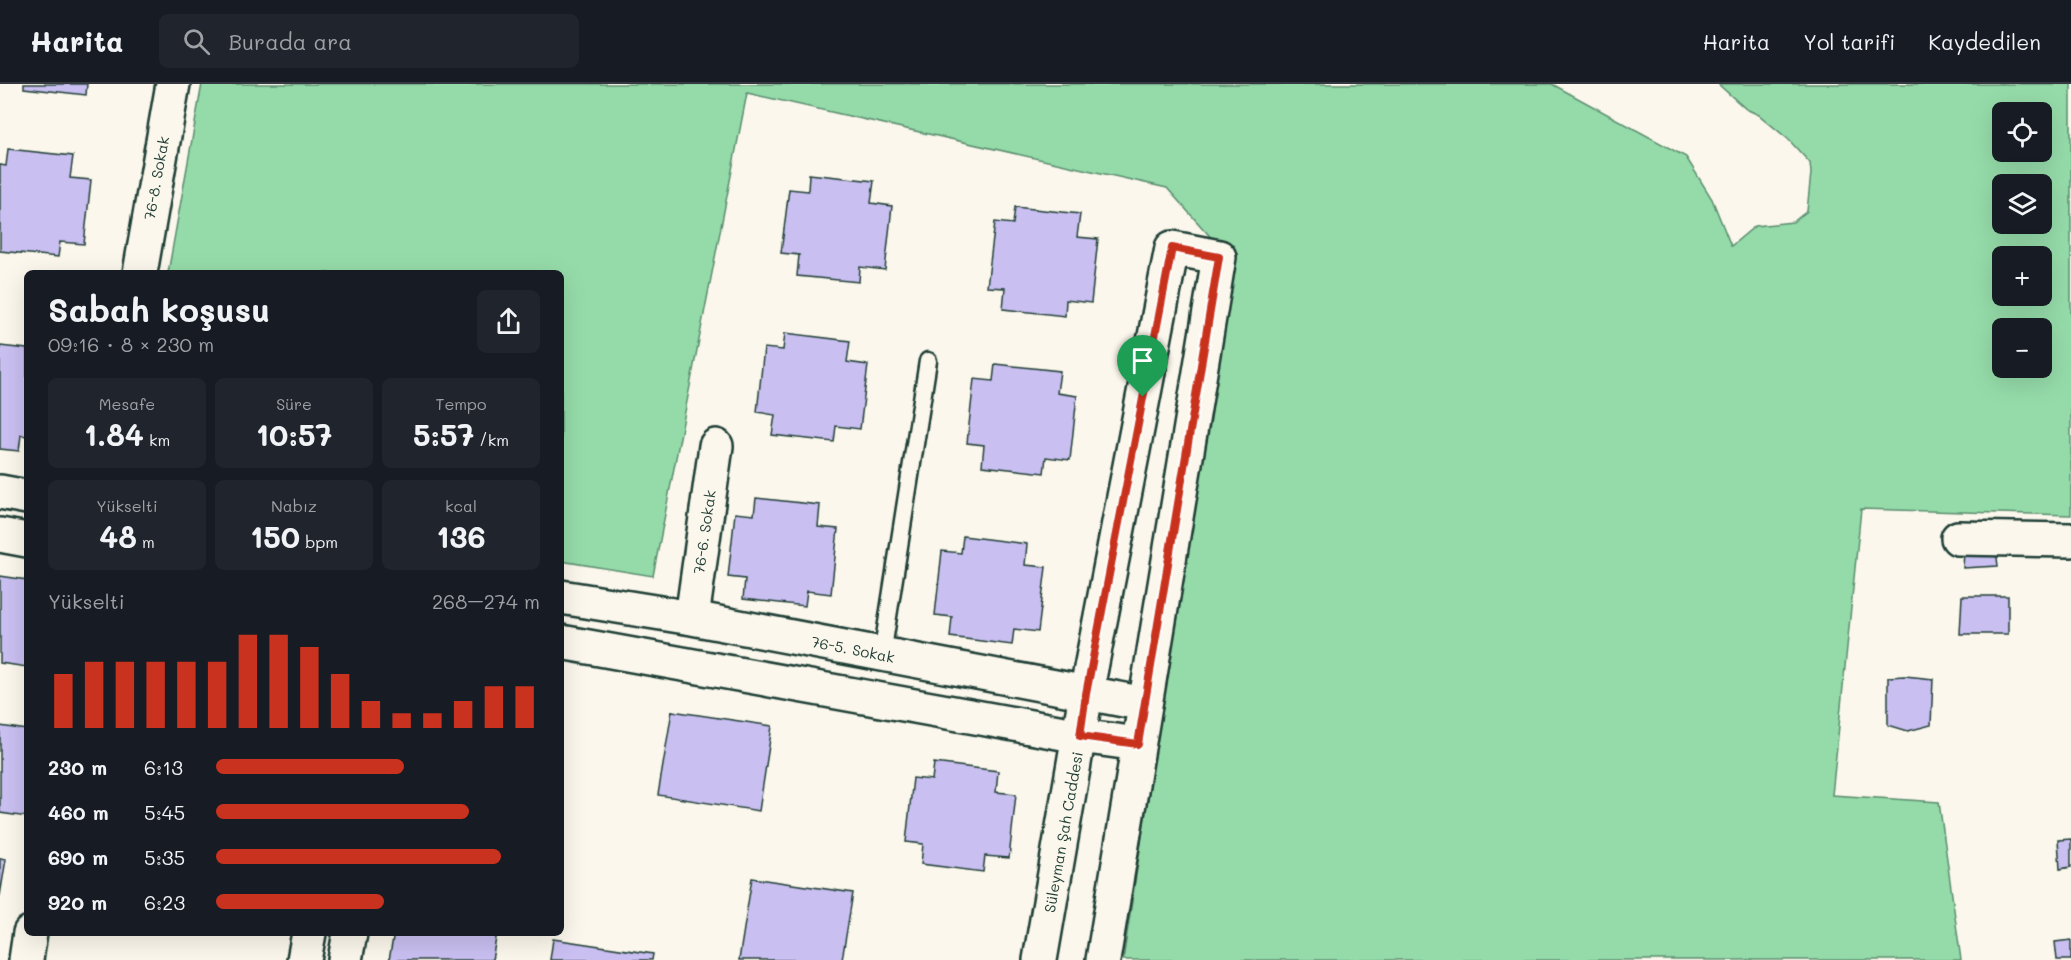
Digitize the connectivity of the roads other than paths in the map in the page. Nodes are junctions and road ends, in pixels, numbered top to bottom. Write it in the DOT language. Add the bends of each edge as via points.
graph roads {
  1 [pos="173,84"];
  2 [pos="141,270"];
  3 [pos="928,361"];
  4 [pos="716,446"];
  5 [pos="0,492"];
  6 [pos="24,496"];
  7 [pos="0,535"];
  8 [pos="1958,538"];
  9 [pos="24,539"];
  10 [pos="2071,540"];
  11 [pos="564,597"];
  12 [pos="692,618"];
  13 [pos="564,643"];
  14 [pos="882,655"];
  15 [pos="1086,694"];
  16 [pos="1145,704"];
  17 [pos="1080,736"];
  18 [pos="1138,744"];
  19 [pos="30,936"];
  20 [pos="308,936"];
  21 [pos="349,936"];
  22 [pos="26,960"];
  23 [pos="304,960"];
  24 [pos="345,960"];
  25 [pos="1040,960"];
  26 [pos="1103,960"];
  1 -- 2 [label="street, 76-8. Sokak"];
  3 -- 14 [label="lane"];
  4 -- 12 [label="street, 76-6. Sokak"];
  5 -- 6 [label="street"];
  7 -- 9 [label="street"];
  8 -- 10 [label="street"];
  11 -- 12 [label="street, 76-5. Sokak"];
  12 -- 14 [label="street, 76-5. Sokak"];
  13 -- 17 [label="street"];
  14 -- 15 [label="street, 76-5. Sokak"];
  15 -- 16 [label="street, 76-5. Sokak"];
  15 -- 16 [label="street, Süleyman Şah Caddesi" via="1172,248 1219,257"];
  15 -- 17 [label="street, Süleyman Şah Caddesi"];
  16 -- 18 [label="street, Süleyman Şah Caddesi"];
  17 -- 18 [label="street"];
  17 -- 25 [label="street, Süleyman Şah Caddesi"];
  18 -- 26 [label="street, Süleyman Şah Caddesi"];
  19 -- 22 [label="street"];
  20 -- 23 [label="street"];
  21 -- 24 [label="street"];
}
